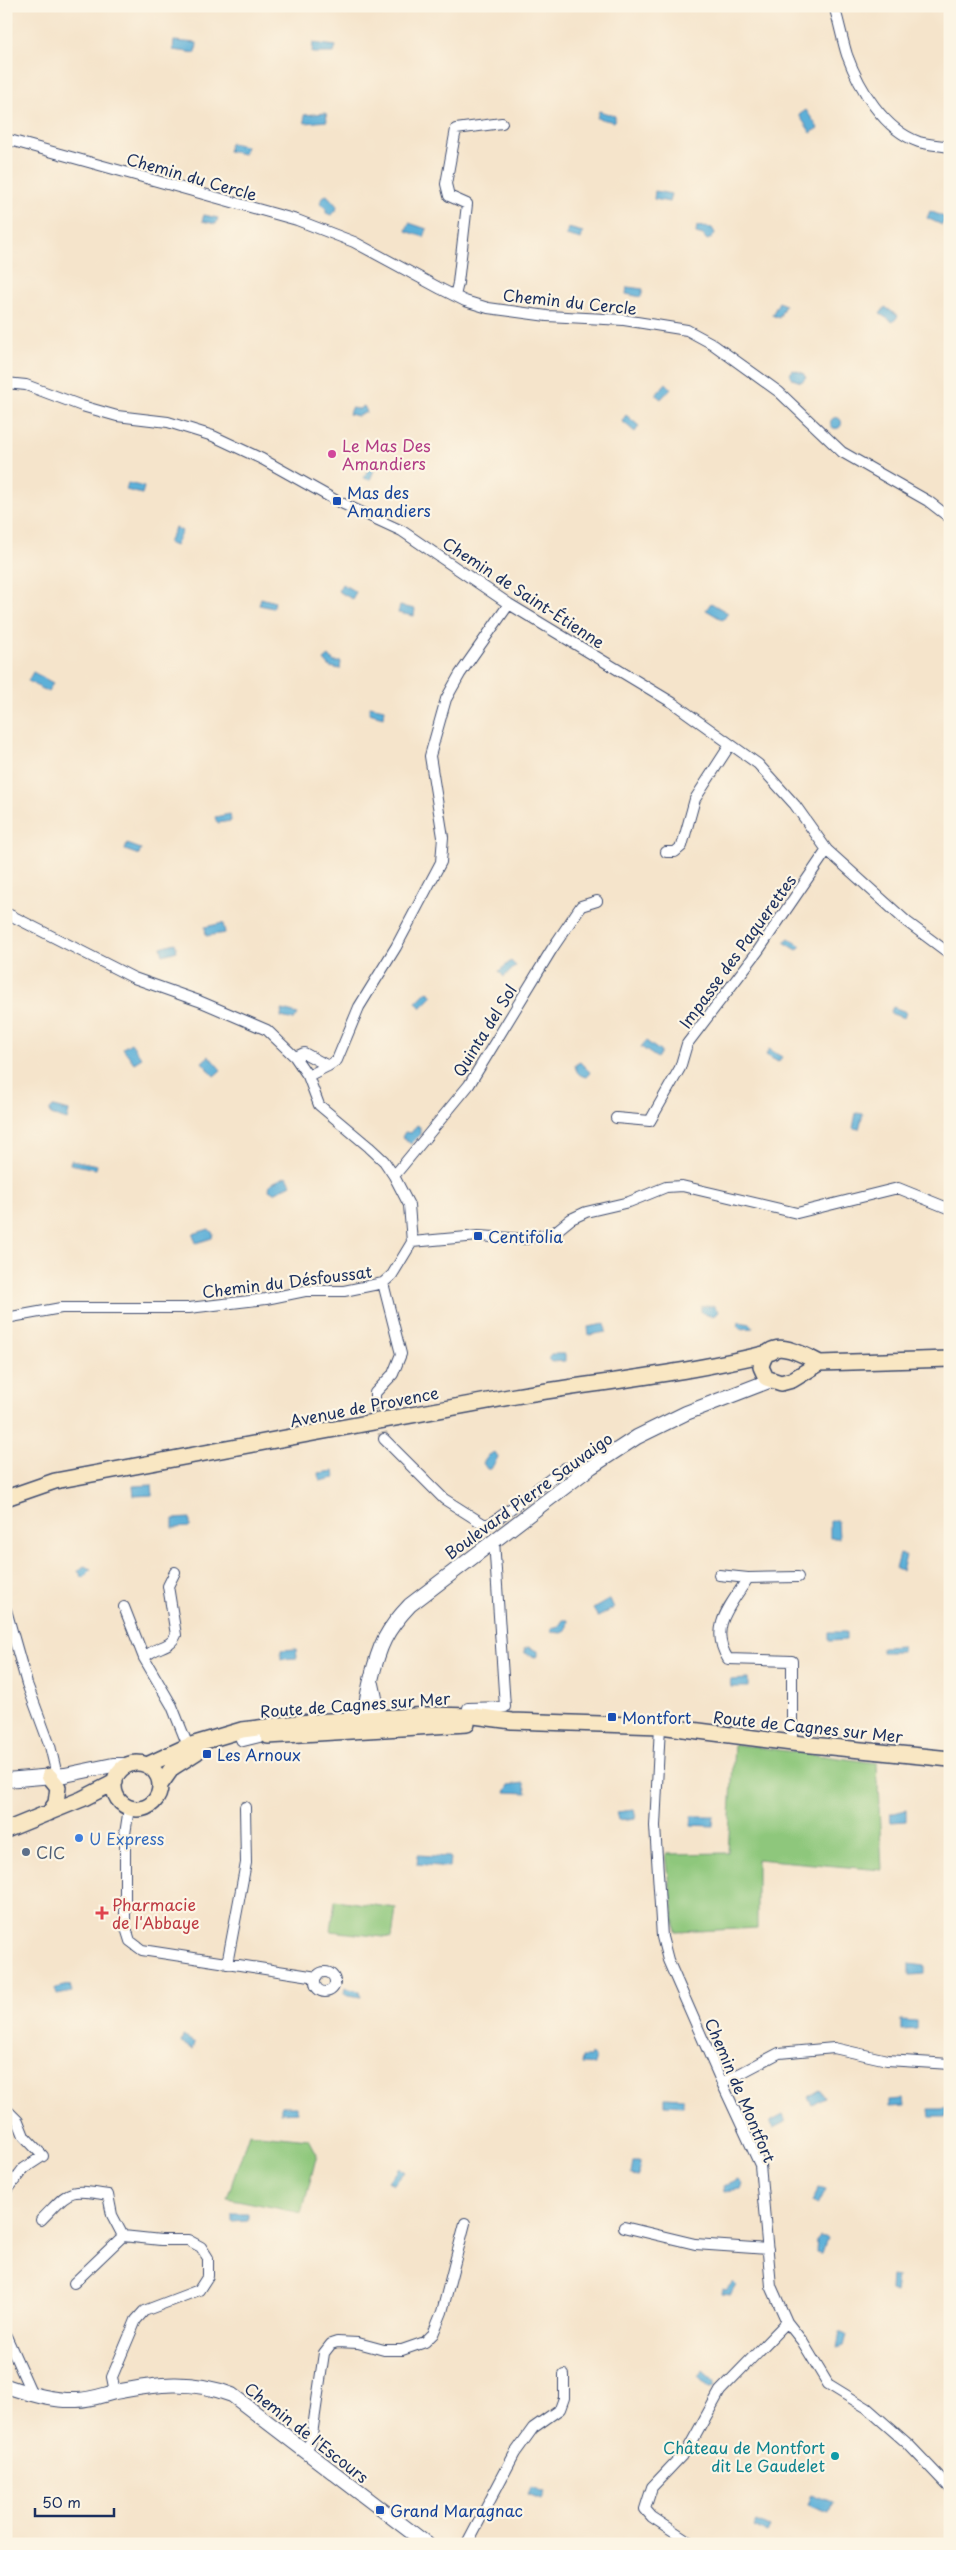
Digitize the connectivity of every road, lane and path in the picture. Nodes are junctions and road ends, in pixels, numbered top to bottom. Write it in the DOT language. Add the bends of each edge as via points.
graph roads {
  1 [pos="834,6"];
  2 [pos="502,123"];
  3 [pos="6,139"];
  4 [pos="950,147"];
  5 [pos="455,296"];
  6 [pos="6,383"];
  7 [pos="950,518"];
  8 [pos="509,604"];
  9 [pos="730,744"];
  10 [pos="827,850"];
  11 [pos="666,852"];
  12 [pos="597,901"];
  13 [pos="6,913"];
  14 [pos="950,954"];
  15 [pos="295,1057"];
  16 [pos="328,1066"];
  17 [pos="308,1076"];
  18 [pos="616,1118"];
  19 [pos="394,1176"];
  20 [pos="950,1209"];
  21 [pos="412,1242"];
  22 [pos="383,1283"];
  23 [pos="6,1318"];
  24 [pos="772,1352"];
  25 [pos="801,1354"];
  26 [pos="950,1359"];
  27 [pos="731,1362"];
  28 [pos="820,1363"];
  29 [pos="802,1372"];
  30 [pos="764,1375"];
  31 [pos="375,1403"];
  32 [pos="384,1439"];
  33 [pos="590,1466"];
  34 [pos="6,1498"];
  35 [pos="494,1540"];
  36 [pos="175,1572"];
  37 [pos="719,1575"];
  38 [pos="798,1577"];
  39 [pos="748,1578"];
  40 [pos="124,1606"];
  41 [pos="6,1610"];
  42 [pos="144,1658"];
  43 [pos="372,1719"];
  44 [pos="467,1720"];
  45 [pos="432,1726"];
  46 [pos="660,1726"];
  47 [pos="243,1739"];
  48 [pos="792,1744"];
  49 [pos="188,1746"];
  50 [pos="950,1759"];
  51 [pos="128,1765"];
  52 [pos="147,1765"];
  53 [pos="93,1771"];
  54 [pos="6,1775"];
  55 [pos="53,1776"];
  56 [pos="33,1778"];
  57 [pos="6,1780"];
  58 [pos="160,1785"];
  59 [pos="116,1789"];
  60 [pos="245,1807"];
  61 [pos="129,1808"];
  62 [pos="49,1813"];
  63 [pos="6,1830"];
  64 [pos="227,1964"];
  65 [pos="317,1977"];
  66 [pos="950,2064"];
  67 [pos="722,2084"];
  68 [pos="6,2109"];
  69 [pos="6,2192"];
  70 [pos="41,2220"];
  71 [pos="465,2224"];
  72 [pos="624,2227"];
  73 [pos="123,2236"];
  74 [pos="768,2249"];
  75 [pos="74,2283"];
  76 [pos="787,2322"];
  77 [pos="6,2336"];
  78 [pos="564,2375"];
  79 [pos="6,2386"];
  80 [pos="115,2392"];
  81 [pos="32,2394"];
  82 [pos="305,2452"];
  83 [pos="950,2488"];
  84 [pos="427,2544"];
  85 [pos="466,2544"];
  86 [pos="693,2544"];
  1 -- 4 [label="street" via="847,55 872,101 903,134 920,142"];
  2 -- 5 [label="street" via="456,129 446,184 449,196 467,204"];
  3 -- 5 [label="street, Chemin du Cercle" via="297,220 354,242"];
  5 -- 7 [label="street, Chemin du Cercle" via="488,308 547,316 624,320 687,330 711,343 779,392 842,452 928,501"];
  6 -- 8 [label="street, Chemin de Saint-Étienne" via="26,385 117,416 168,422 213,436 402,531"];
  8 -- 9 [label="street, Chemin de Saint-Étienne" via="673,703"];
  8 -- 16 [label="street" via="446,699 430,756 444,837 441,862 396,947 359,1007 337,1060"];
  9 -- 10 [label="street, Chemin de Saint-Étienne" via="758,764 795,805"];
  9 -- 11 [label="street" via="695,799 682,846 675,852"];
  10 -- 14 [label="street, Chemin de Saint-Étienne" via="907,922"];
  10 -- 18 [label="street, Impasse des Paquerettes" via="758,951 687,1044 680,1068 650,1120"];
  12 -- 19 [label="street, Quinta del Sol" via="581,906 469,1085"];
  13 -- 15 [label="street" via="134,978 267,1030"];
  15 -- 16 [label="street" via="304,1053"];
  15 -- 17 [label="street"];
  16 -- 17 [label="street"];
  17 -- 19 [label="street" via="319,1105 369,1147"];
  19 -- 21 [label="street" via="409,1205"];
  20 -- 21 [label="street" via="898,1188 797,1213 682,1186 666,1187 630,1202 586,1212 556,1232 526,1239 478,1236"];
  21 -- 22 [label="street, Chemin du Désfoussat" via="392,1275"];
  22 -- 23 [label="street, Chemin du Désfoussat" via="344,1291 305,1290 266,1299 189,1308 61,1308"];
  22 -- 31 [label="street" via="401,1354 393,1374 375,1393"];
  24 -- 25 [label="main road" via="782,1348"];
  24 -- 27 [label="main road, Avenue de Provence"];
  24 -- 30 [label="main road" via="764,1358"];
  25 -- 28 [label="main road"];
  25 -- 29 [label="main road" via="804,1362"];
  26 -- 28 [label="main road"];
  27 -- 30 [label="main road, Avenue de Provence"];
  27 -- 34 [label="main road, Avenue de Provence" via="472,1404 55,1481"];
  28 -- 29 [label="main road"];
  29 -- 30 [label="main road" via="781,1383"];
  30 -- 33 [label="street, Boulevard Pierre Sauvaigo" via="752,1386 645,1433"];
  32 -- 33 [label="street" via="444,1499 485,1525 565,1468"];
  33 -- 35 [label="street, Boulevard Pierre Sauvaigo"];
  35 -- 43 [label="street, Boulevard Pierre Sauvaigo" via="394,1621 382,1639 364,1706"];
  35 -- 44 [label="street" via="505,1707 468,1708"];
  36 -- 42 [label="street" via="168,1586 176,1635 170,1644 152,1650"];
  37 -- 39 [label="street"];
  38 -- 39 [label="street"];
  39 -- 48 [label="street" via="721,1621 718,1635 721,1648 728,1659 792,1661"];
  40 -- 42 [label="street"];
  41 -- 55 [label="street" via="27,1684 50,1746"];
  42 -- 49 [label="street" via="172,1706"];
  43 -- 44 [label="main road, Route de Cagnes sur Mer"];
  43 -- 45 [label="main road" via="384,1724 420,1722"];
  43 -- 47 [label="street" via="363,1726 266,1732"];
  43 -- 49 [label="main road, Route de Cagnes sur Mer" via="249,1728"];
  44 -- 45 [label="main road, Route de Cagnes sur Mer"];
  44 -- 46 [label="main road, Route de Cagnes sur Mer"];
  45 -- 47 [label="main road, Route de Cagnes sur Mer"];
  46 -- 48 [label="main road, Route de Cagnes sur Mer"];
  46 -- 67 [label="street, Chemin de Montfort" via="655,1826 662,1936 668,1960"];
  47 -- 58 [label="main road, Route de Cagnes sur Mer" via="184,1759 172,1768"];
  48 -- 50 [label="main road, Route de Cagnes sur Mer"];
  49 -- 52 [label="main road, Route de Cagnes sur Mer"];
  51 -- 52 [label="main road"];
  51 -- 53 [label="street" via="113,1765"];
  51 -- 59 [label="main road" via="121,1769"];
  52 -- 58 [label="main road" via="159,1777"];
  53 -- 55 [label="street"];
  53 -- 59 [label="street" via="109,1776"];
  54 -- 56 [label="street"];
  55 -- 56 [label="street"];
  55 -- 62 [label="main road" via="58,1795"];
  56 -- 57 [label="street"];
  58 -- 61 [label="main road" via="159,1794 147,1807"];
  59 -- 61 [label="main road"];
  59 -- 62 [label="main road"];
  60 -- 64 [label="street" via="246,1863"];
  61 -- 64 [label="street" via="124,1834 125,1925 130,1941 142,1950"];
  62 -- 63 [label="main road"];
  64 -- 65 [label="street"];
  66 -- 67 [label="street" via="888,2060 825,2049 780,2053"];
  67 -- 74 [label="street, Chemin de Montfort" via="760,2165"];
  68 -- 69 [label="street" via="18,2122 24,2136 43,2156 23,2169"];
  70 -- 73 [label="street" via="68,2193 78,2190 101,2194 108,2196 112,2216"];
  71 -- 82 [label="street" via="442,2312 429,2338 402,2350 337,2342 324,2353 311,2441"];
  72 -- 74 [label="street" via="695,2244"];
  73 -- 75 [label="street"];
  73 -- 80 [label="street" via="188,2240 201,2247 208,2258 208,2276 200,2290 144,2311 136,2320 112,2377"];
  74 -- 76 [label="street, Chemin de Montfort" via="771,2286"];
  76 -- 83 [label="street, Chemin de Montfort" via="828,2384 867,2408 908,2444"];
  76 -- 86 [label="street" via="720,2391 688,2449 652,2487 645,2509"];
  77 -- 81 [label="street"];
  78 -- 85 [label="street" via="564,2398 560,2409 533,2428 520,2446"];
  79 -- 81 [label="street, Chemin de l'Escours"];
  80 -- 81 [label="street, Chemin de l'Escours" via="79,2400"];
  80 -- 82 [label="street, Chemin de l'Escours" via="174,2384 216,2389 232,2395"];
  82 -- 84 [label="street, Chemin de l'Escours"];
}
